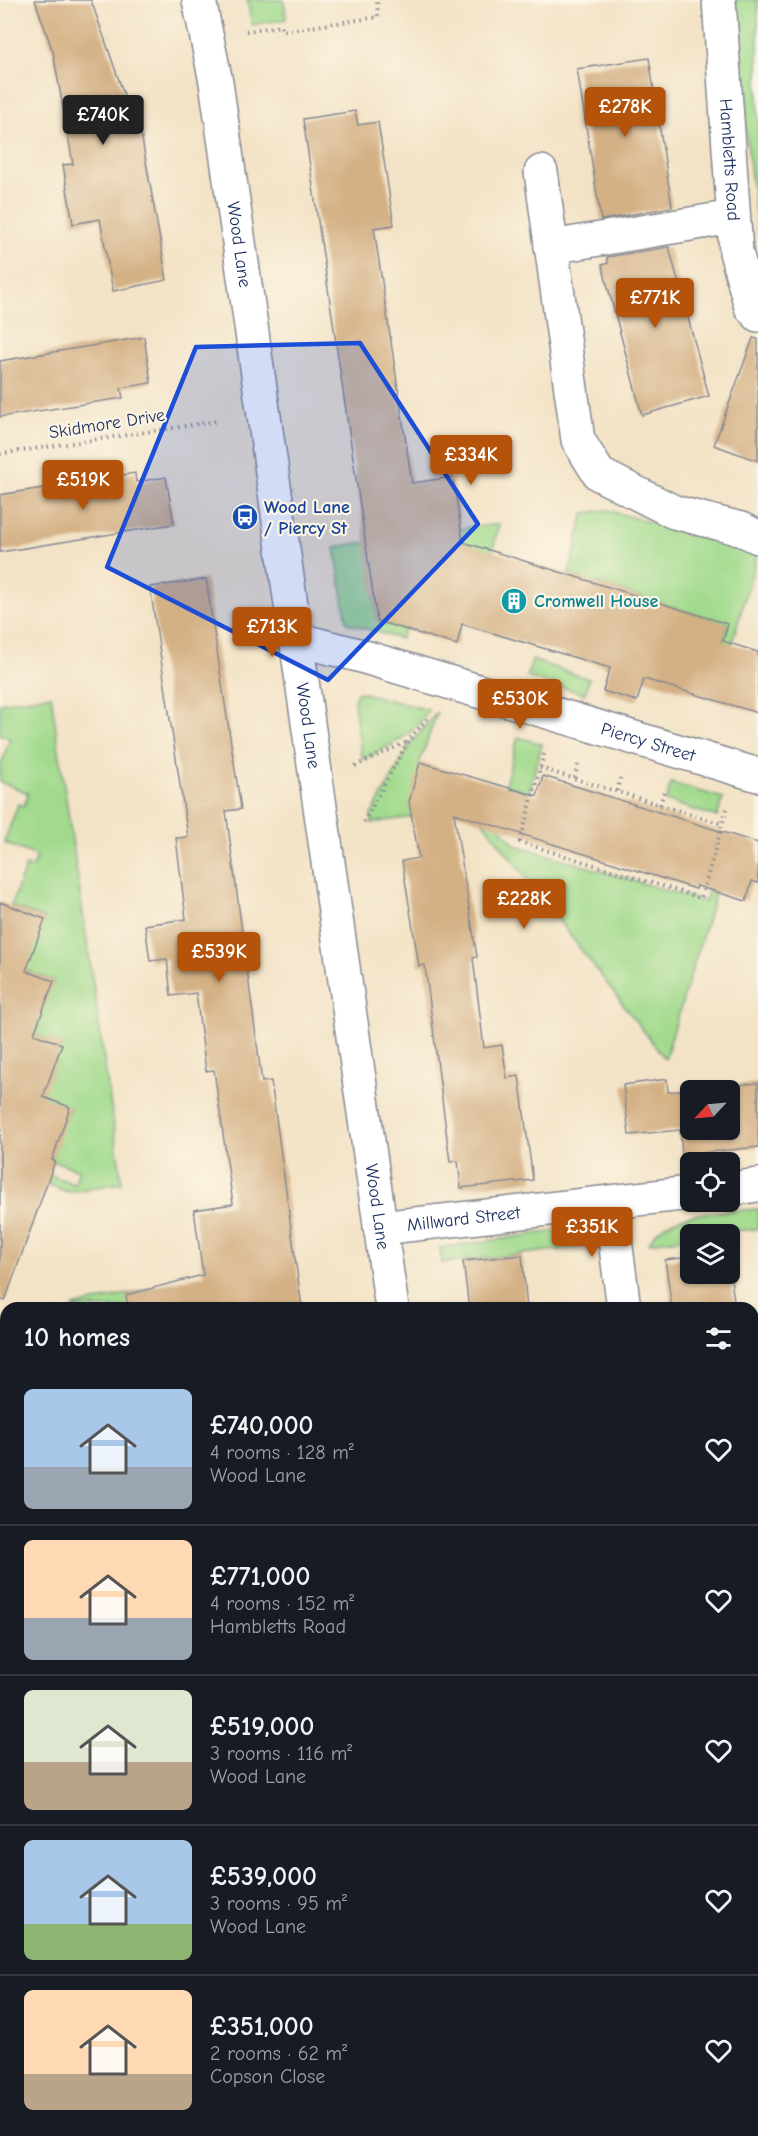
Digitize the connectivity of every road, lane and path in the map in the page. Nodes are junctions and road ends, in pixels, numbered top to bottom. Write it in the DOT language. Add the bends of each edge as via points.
graph roads {
  1 [pos="200,0"];
  2 [pos="377,0"];
  3 [pos="720,0"];
  4 [pos="243,31"];
  5 [pos="541,172"];
  6 [pos="733,217"];
  7 [pos="551,247"];
  8 [pos="758,315"];
  9 [pos="219,421"];
  10 [pos="0,454"];
  11 [pos="758,537"];
  12 [pos="295,639"];
  13 [pos="430,714"];
  14 [pos="408,741"];
  15 [pos="547,746"];
  16 [pos="355,766"];
  17 [pos="540,768"];
  18 [pos="758,775"];
  19 [pos="729,800"];
  20 [pos="363,823"];
  21 [pos="722,824"];
  22 [pos="6,1128"];
  23 [pos="0,1129"];
  24 [pos="758,1185"];
  25 [pos="740,1187"];
  26 [pos="680,1194"];
  27 [pos="610,1202"];
  28 [pos="380,1228"];
  29 [pos="391,1302"];
  30 [pos="623,1302"];
  1 -- 12 [label="street, Wood Lane" via="216,82"];
  2 -- 4 [label="path" via="378,17 283,31 281,26"];
  3 -- 6 [label="street, Hambletts Road"];
  5 -- 7 [label="street"];
  6 -- 7 [label="street"];
  6 -- 8 [label="street, Hambletts Road" via="736,252 751,307"];
  7 -- 11 [label="street" via="578,440 598,474 674,512"];
  9 -- 10 [label="path, Skidmore Drive"];
  12 -- 18 [label="street, Piercy Street"];
  12 -- 28 [label="street, Wood Lane"];
  13 -- 14 [label="path"];
  14 -- 16 [label="path"];
  14 -- 20 [label="path"];
  15 -- 17 [label="path"];
  17 -- 21 [label="path"];
  17 -- 21 [label="path" via="520,842 678,891 701,898"];
  19 -- 21 [label="path"];
  22 -- 23 [label="path"];
  24 -- 25 [label="street"];
  26 -- 27 [label="street, Millward Street"];
  27 -- 28 [label="street, Millward Street"];
  27 -- 30 [label="street"];
  28 -- 29 [label="street, Wood Lane"];
}
